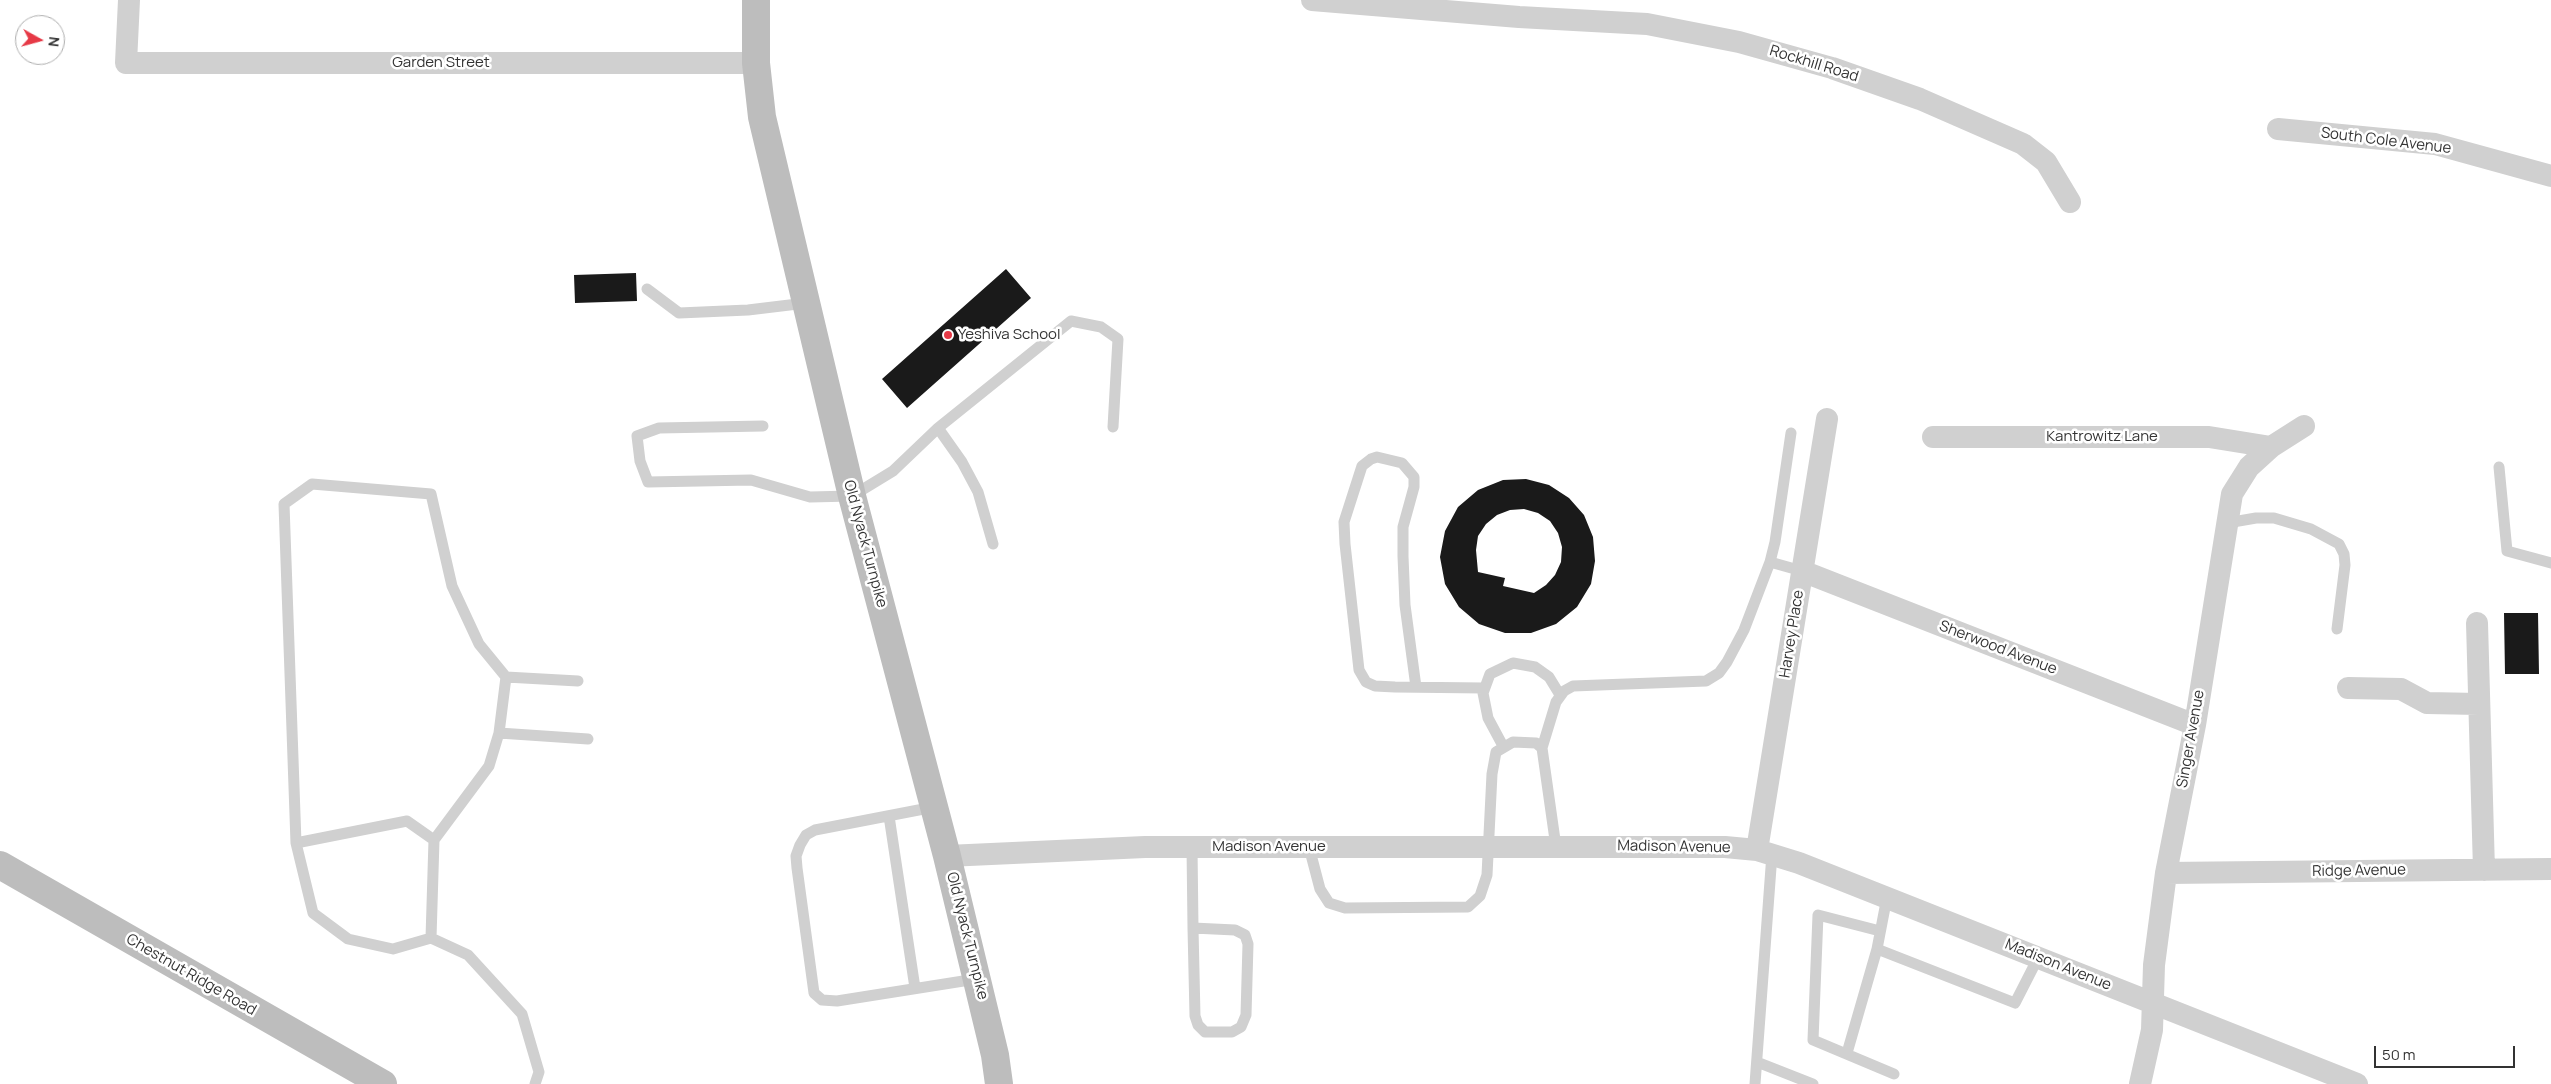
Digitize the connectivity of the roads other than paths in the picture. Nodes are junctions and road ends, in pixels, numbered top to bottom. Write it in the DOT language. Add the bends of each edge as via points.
graph roads {
  1 [pos="128,0"];
  2 [pos="756,0"];
  3 [pos="1312,0"];
  4 [pos="1433,0"];
  5 [pos="1519,17"];
  6 [pos="756,63"];
  7 [pos="2278,129"];
  8 [pos="2551,176"];
  9 [pos="2070,202"];
  10 [pos="647,289"];
  11 [pos="806,303"];
  12 [pos="1827,419"];
  13 [pos="763,426"];
  14 [pos="2304,426"];
  15 [pos="1113,427"];
  16 [pos="938,428"];
  17 [pos="1791,433"];
  18 [pos="1933,437"];
  19 [pos="2271,447"];
  20 [pos="2499,467"];
  21 [pos="852,496"];
  22 [pos="2227,523"];
  23 [pos="993,544"];
  24 [pos="1770,562"];
  25 [pos="2551,563"];
  26 [pos="1802,571"];
  27 [pos="2477,623"];
  28 [pos="2337,629"];
  29 [pos="506,677"];
  30 [pos="578,681"];
  31 [pos="1416,687"];
  32 [pos="1484,688"];
  33 [pos="2348,688"];
  34 [pos="1560,695"];
  35 [pos="2479,704"];
  36 [pos="2195,725"];
  37 [pos="499,733"];
  38 [pos="588,739"];
  39 [pos="1542,748"];
  40 [pos="1499,749"];
  41 [pos="934,807"];
  42 [pos="889,816"];
  43 [pos="434,840"];
  44 [pos="296,842"];
  45 [pos="1192,847"];
  46 [pos="1309,847"];
  47 [pos="1488,847"];
  48 [pos="1556,847"];
  49 [pos="1765,852"];
  50 [pos="947,856"];
  51 [pos="0,865"];
  52 [pos="2551,869"];
  53 [pos="2484,870"];
  54 [pos="2166,873"];
  55 [pos="1887,897"];
  56 [pos="1193,928"];
  57 [pos="1880,931"];
  58 [pos="431,938"];
  59 [pos="1877,949"];
  60 [pos="2038,958"];
  61 [pos="977,978"];
  62 [pos="915,988"];
  63 [pos="2154,1004"];
  64 [pos="1847,1053"];
  65 [pos="1757,1062"];
  66 [pos="1894,1074"];
  67 [pos="383,1084"];
  68 [pos="535,1084"];
  69 [pos="999,1084"];
  70 [pos="1755,1084"];
  71 [pos="1813,1084"];
  72 [pos="2140,1084"];
  73 [pos="2357,1084"];
  1 -- 6 [label="street, Garden Street" via="126,64"];
  2 -- 6 [label="street, Old Nyack Turnpike"];
  3 -- 5 [label="street, Rockhill Road"];
  4 -- 5 [label="street, Rockhill Road"];
  5 -- 9 [label="street, Rockhill Road" via="1647,24 1739,42 1832,68 1920,99 2023,144 2046,162"];
  6 -- 11 [label="street, Old Nyack Turnpike" via="762,117"];
  7 -- 8 [label="street, South Cole Avenue" via="2435,144"];
  10 -- 11 [label="lane" via="679,313"];
  11 -- 21 [label="street, Old Nyack Turnpike"];
  12 -- 26 [label="street, Harvey Place"];
  13 -- 21 [label="lane" via="658,428 637,436 640,461 648,482 752,480 810,497"];
  14 -- 19 [label="street, Singer Avenue"];
  15 -- 16 [label="lane" via="1118,339 1101,327 1071,321"];
  16 -- 21 [label="lane" via="893,471"];
  16 -- 23 [label="lane" via="978,492"];
  17 -- 24 [label="lane"];
  18 -- 19 [label="street, Kantrowitz Lane" via="2209,437"];
  19 -- 22 [label="street, Singer Avenue" via="2249,467 2232,494"];
  20 -- 25 [label="lane" via="2507,551"];
  21 -- 41 [label="street, Old Nyack Turnpike"];
  22 -- 28 [label="lane" via="2274,518 2311,529 2339,544 2345,565"];
  22 -- 36 [label="street, Singer Avenue"];
  24 -- 26 [label="lane"];
  24 -- 34 [label="lane" via="1744,630 1719,673 1706,680 1573,686"];
  26 -- 36 [label="street, Sherwood Avenue"];
  26 -- 49 [label="street, Harvey Place"];
  27 -- 35 [label="street"];
  29 -- 30 [label="lane"];
  29 -- 37 [label="lane"];
  29 -- 44 [label="lane" via="479,644 452,586 432,494 312,484 284,504"];
  31 -- 31 [label="lane" via="1375,686 1366,682 1360,670 1344,522 1362,466 1377,457 1402,463 1414,477 1403,527 1403,556 1405,606"];
  31 -- 32 [label="lane"];
  32 -- 34 [label="lane" via="1490,674 1513,663 1535,667 1549,676"];
  32 -- 40 [label="lane" via="1488,718"];
  33 -- 35 [label="street" via="2401,690 2427,703"];
  34 -- 39 [label="lane" via="1548,722"];
  35 -- 53 [label="street"];
  36 -- 54 [label="street, Singer Avenue"];
  37 -- 38 [label="lane"];
  37 -- 43 [label="lane" via="490,766"];
  39 -- 40 [label="lane" via="1526,741 1513,742"];
  39 -- 48 [label="lane"];
  40 -- 47 [label="lane" via="1492,774"];
  41 -- 42 [label="lane"];
  41 -- 50 [label="street, Old Nyack Turnpike"];
  42 -- 62 [label="lane"];
  42 -- 62 [label="lane" via="815,830 800,844 797,868 814,993 822,1000 837,1001"];
  43 -- 44 [label="lane" via="408,820"];
  43 -- 58 [label="lane"];
  44 -- 58 [label="lane" via="313,913 348,939 393,949"];
  45 -- 46 [label="street, Madison Avenue"];
  45 -- 50 [label="street, Madison Avenue"];
  45 -- 56 [label="lane"];
  46 -- 47 [label="street, Madison Avenue"];
  46 -- 47 [label="lane" via="1320,889 1329,903 1345,908 1468,907 1480,896 1486,876"];
  47 -- 48 [label="street, Madison Avenue"];
  48 -- 49 [label="street, Madison Avenue" via="1724,847"];
  49 -- 55 [label="street, Madison Avenue"];
  49 -- 65 [label="lane"];
  50 -- 61 [label="street, Old Nyack Turnpike"];
  51 -- 67 [label="street, Chestnut Ridge Road"];
  52 -- 53 [label="street, Ridge Avenue"];
  53 -- 54 [label="street, Ridge Avenue"];
  54 -- 63 [label="street, Singer Avenue" via="2154,965"];
  55 -- 57 [label="lane"];
  55 -- 60 [label="street, Madison Avenue"];
  56 -- 56 [label="lane" via="1194,1016 1205,1032 1232,1032 1241,1027 1246,1015 1248,944 1245,935 1235,930"];
  57 -- 59 [label="lane"];
  57 -- 64 [label="lane" via="1818,915 1813,1040"];
  58 -- 68 [label="lane" via="468,955 522,1014 539,1072"];
  59 -- 60 [label="lane" via="2015,1003"];
  59 -- 64 [label="lane"];
  60 -- 63 [label="street, Madison Avenue"];
  61 -- 62 [label="lane"];
  61 -- 69 [label="street, Old Nyack Turnpike"];
  63 -- 72 [label="street, Singer Avenue" via="2152,1030"];
  63 -- 73 [label="street, Madison Avenue"];
  64 -- 66 [label="lane"];
  65 -- 70 [label="lane"];
  65 -- 71 [label="lane"];
}
